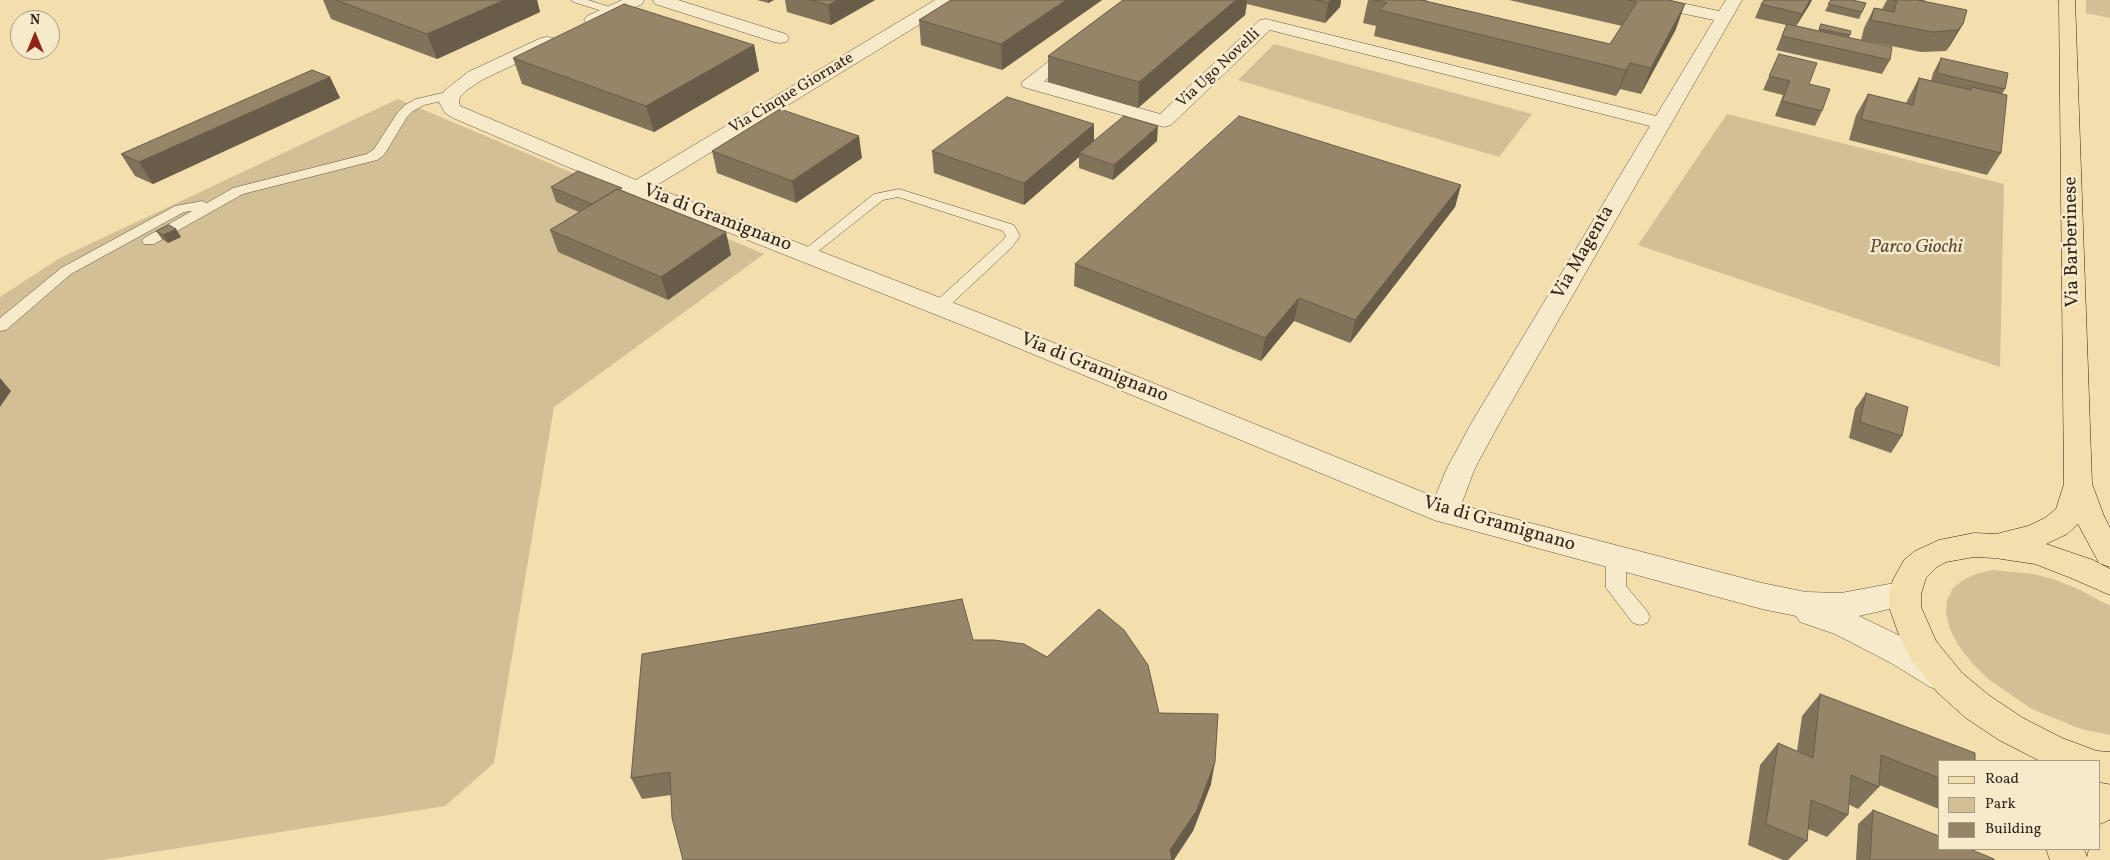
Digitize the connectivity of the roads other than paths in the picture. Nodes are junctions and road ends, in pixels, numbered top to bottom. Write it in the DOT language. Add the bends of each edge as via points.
graph roads {
  1 [pos="578,0"];
  2 [pos="636,0"];
  3 [pos="661,0"];
  4 [pos="947,0"];
  5 [pos="1643,0"];
  6 [pos="1734,0"];
  7 [pos="2067,0"];
  8 [pos="612,11"];
  9 [pos="1724,17"];
  10 [pos="578,27"];
  11 [pos="561,35"];
  12 [pos="1092,36"];
  13 [pos="780,38"];
  14 [pos="451,95"];
  15 [pos="1661,123"];
  16 [pos="637,188"];
  17 [pos="217,202"];
  18 [pos="149,241"];
  19 [pos="806,254"];
  20 [pos="939,306"];
  21 [pos="0,326"];
  22 [pos="2078,484"];
  23 [pos="1444,512"];
  24 [pos="1995,546"];
  25 [pos="2110,555"];
  26 [pos="1616,558"];
  27 [pos="2110,583"];
  28 [pos="1905,594"];
  29 [pos="1762,596"];
  30 [pos="1640,617"];
  31 [pos="1950,683"];
  32 [pos="2011,729"];
  33 [pos="2028,760"];
  34 [pos="2081,760"];
  35 [pos="2110,838"];
  36 [pos="2105,860"];
  1 -- 8 [label="lane"];
  2 -- 8 [label="street"];
  3 -- 13 [label="street"];
  4 -- 16 [label="street, Via Cinque Giornate"];
  5 -- 9 [label="street"];
  6 -- 9 [label="street, Via Magenta"];
  7 -- 22 [label="main road, Via Barberinese"];
  8 -- 10 [label="street"];
  9 -- 15 [label="street, Via Magenta"];
  11 -- 14 [label="street" via="475,76"];
  12 -- 15 [label="street, Via Ugo Novelli" via="1030,83 1164,121 1266,24"];
  14 -- 16 [label="street, Via di Gramignano" via="452,109 460,114"];
  14 -- 17 [label="lane" via="409,108 379,152 372,157 254,185"];
  15 -- 23 [label="street, Via Magenta" via="1486,422 1461,468"];
  16 -- 19 [label="street, Via di Gramignano"];
  17 -- 18 [label="lane"];
  17 -- 21 [label="lane" via="180,210 66,271"];
  19 -- 20 [label="street, Via di Gramignano"];
  19 -- 20 [label="lane" via="878,197 900,193 1009,228 1013,236 1007,244"];
  20 -- 23 [label="street, Via di Gramignano"];
  22 -- 24 [label="main road, Via Barberinese" via="2069,514 2056,526 2035,536"];
  22 -- 25 [label="main road, Via Barberinese" via="2089,517"];
  23 -- 26 [label="street, Via di Gramignano"];
  24 -- 27 [label="main road, Via Barberinese" via="2059,560"];
  24 -- 28 [label="main road, Via Barberinese" via="1974,545 1939,552 1916,569"];
  26 -- 29 [label="street, Via di Gramignano"];
  26 -- 30 [label="lane" via="1616,588"];
  28 -- 29 [label="street, Via di Gramignano" via="1841,606 1806,605"];
  28 -- 31 [label="main road" via="1905,607 1915,635"];
  29 -- 31 [label="street, Via di Gramignano" via="1846,625 1903,652"];
  31 -- 32 [label="main road"];
  32 -- 33 [label="main road"];
  32 -- 34 [label="main road" via="2052,750"];
  35 -- 36 [label="main road"];
}
